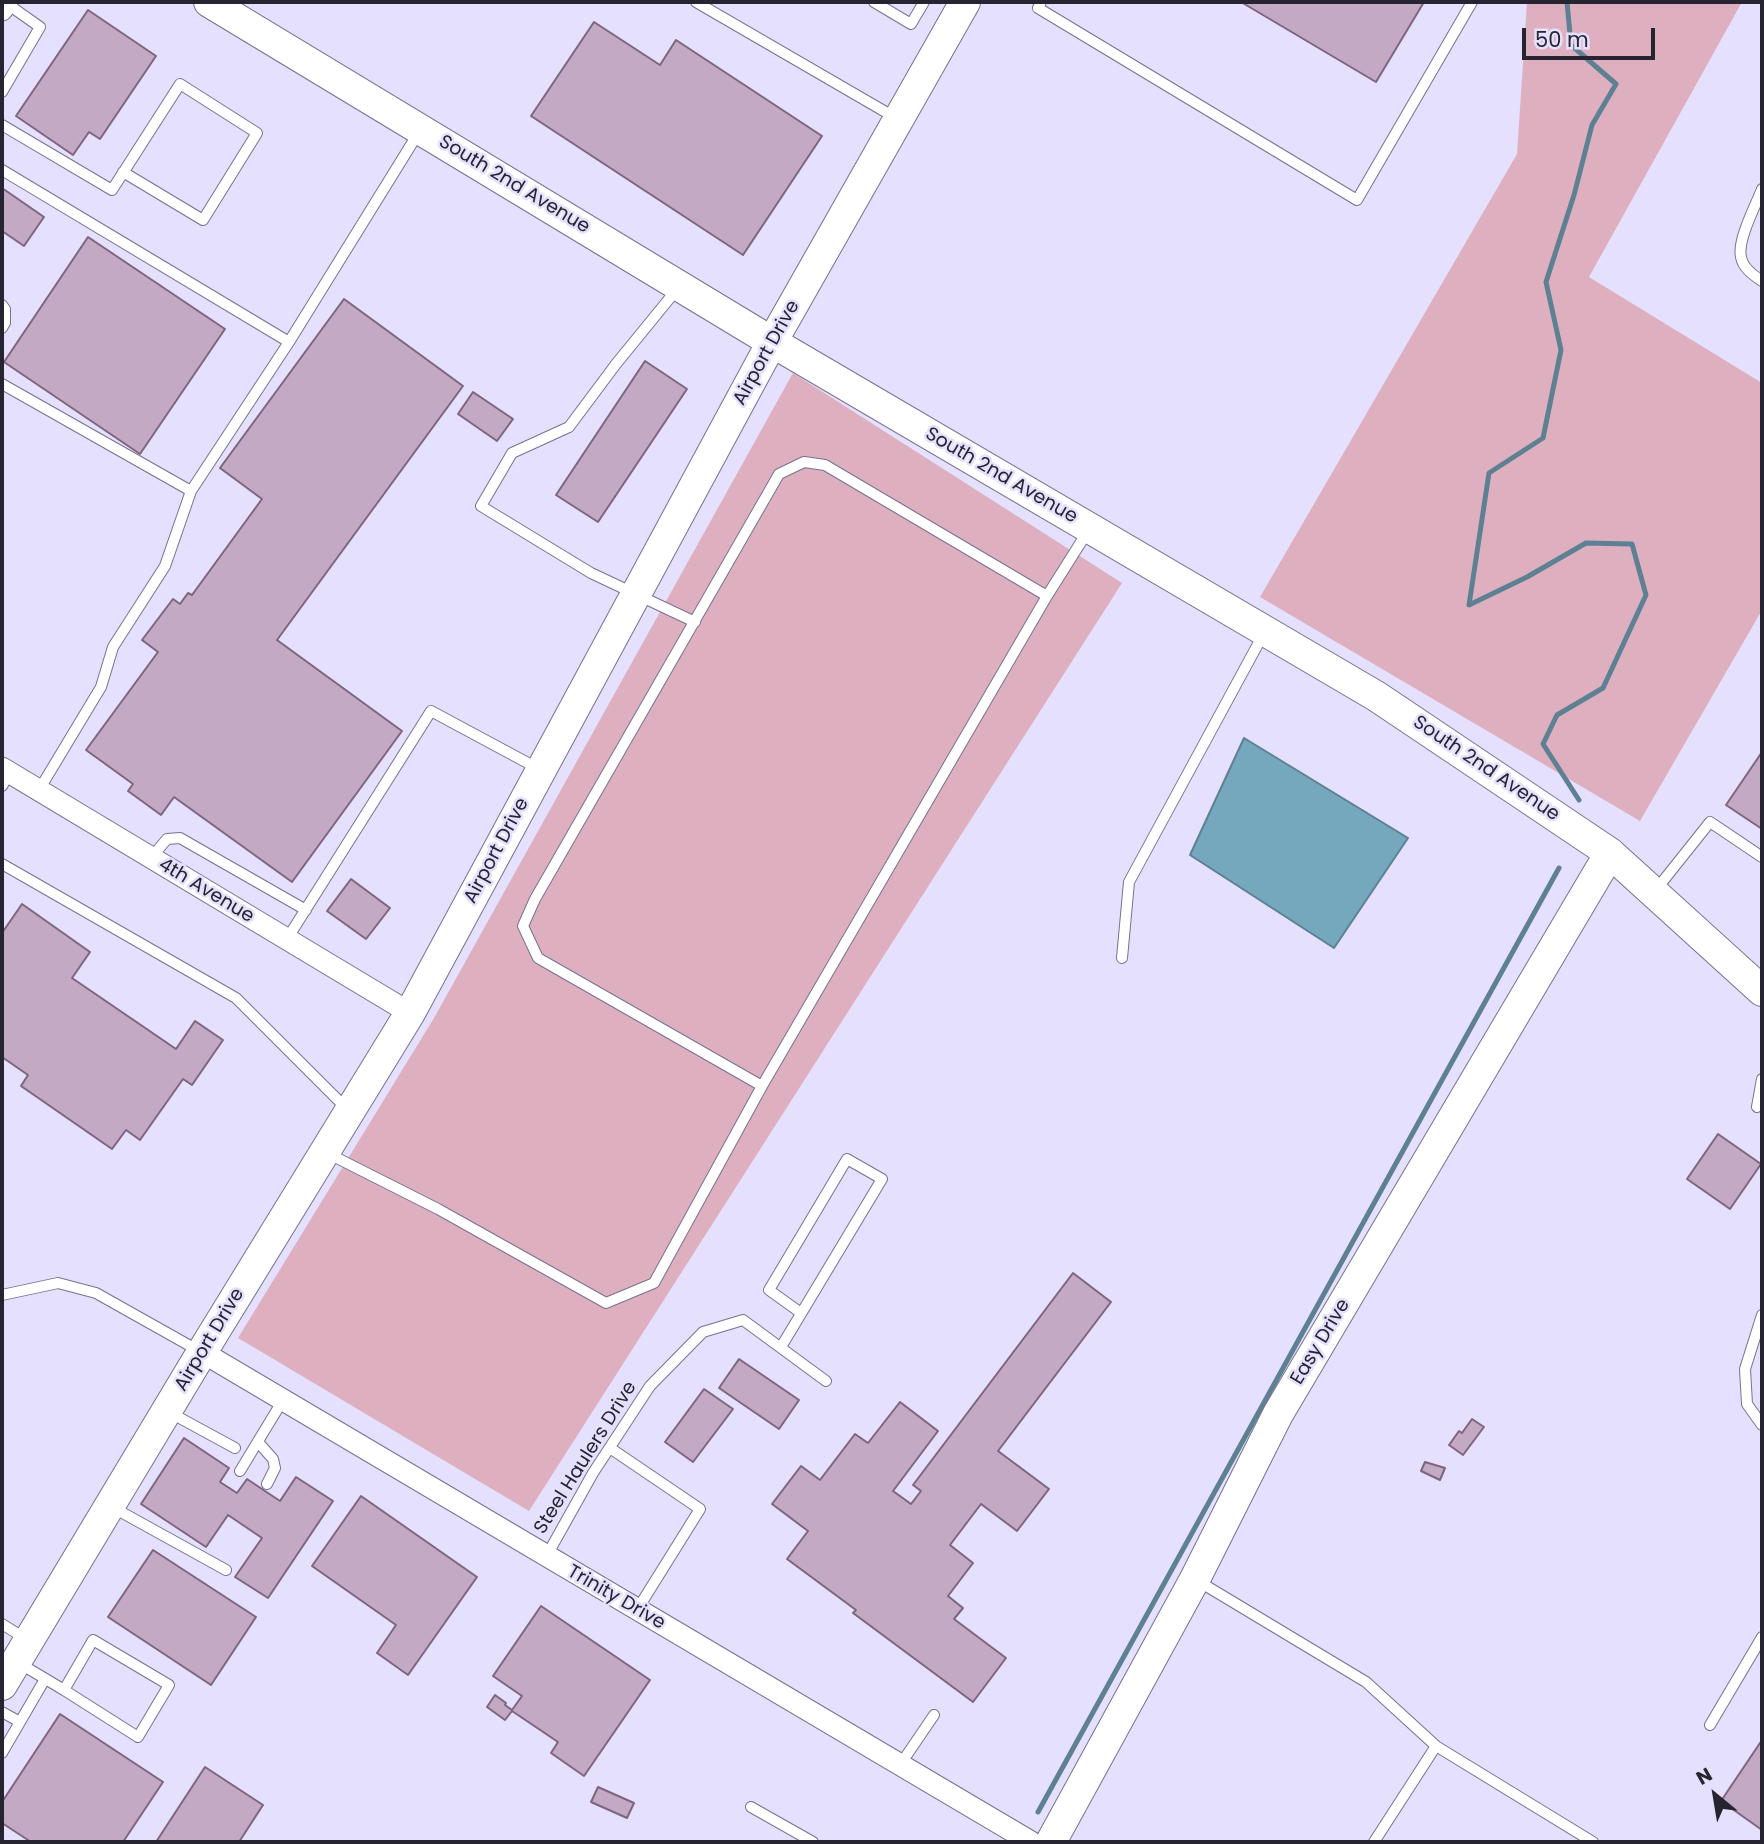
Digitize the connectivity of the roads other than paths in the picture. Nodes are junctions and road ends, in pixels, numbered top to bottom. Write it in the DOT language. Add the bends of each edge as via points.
graph roads {
  1 [pos="209,2"];
  2 [pos="696,2"];
  3 [pos="874,2"];
  4 [pos="924,2"];
  5 [pos="965,2"];
  6 [pos="1041,2"];
  7 [pos="1472,2"];
  8 [pos="5,5"];
  9 [pos="2,92"];
  10 [pos="899,119"];
  11 [pos="2,125"];
  12 [pos="420,129"];
  13 [pos="2,170"];
  14 [pos="123,172"];
  15 [pos="1762,189"];
  16 [pos="1762,281"];
  17 [pos="680,286"];
  18 [pos="2,305"];
  19 [pos="2,328"];
  20 [pos="289,342"];
  21 [pos="772,342"];
  22 [pos="2,384"];
  23 [pos="191,491"];
  24 [pos="1090,528"];
  25 [pos="635,594"];
  26 [pos="1047,596"];
  27 [pos="695,622"];
  28 [pos="1265,631"];
  29 [pos="541,770"];
  30 [pos="4,775"];
  31 [pos="38,790"];
  32 [pos="1611,853"];
  33 [pos="1762,857"];
  34 [pos="151,858"];
  35 [pos="2,864"];
  36 [pos="1655,892"];
  37 [pos="306,910"];
  38 [pos="287,939"];
  39 [pos="1122,958"];
  40 [pos="1762,991"];
  41 [pos="410,1013"];
  42 [pos="1762,1079"];
  43 [pos="762,1086"];
  44 [pos="1757,1107"];
  45 [pos="349,1111"];
  46 [pos="325,1152"];
  47 [pos="2,1295"];
  48 [pos="801,1313"];
  49 [pos="1762,1315"];
  50 [pos="781,1347"];
  51 [pos="202,1352"];
  52 [pos="826,1381"];
  53 [pos="283,1400"];
  54 [pos="166,1411"];
  55 [pos="1762,1425"];
  56 [pos="258,1443"];
  57 [pos="235,1448"];
  58 [pos="610,1448"];
  59 [pos="240,1471"];
  60 [pos="267,1484"];
  61 [pos="110,1505"];
  62 [pos="546,1557"];
  63 [pos="226,1570"];
  64 [pos="1195,1579"];
  65 [pos="637,1611"];
  66 [pos="2,1624"];
  67 [pos="1762,1637"];
  68 [pos="16,1662"];
  69 [pos="45,1679"];
  70 [pos="64,1690"];
  71 [pos="2,1712"];
  72 [pos="934,1715"];
  73 [pos="20,1722"];
  74 [pos="1710,1725"];
  75 [pos="1436,1746"];
  76 [pos="2,1753"];
  77 [pos="900,1765"];
  78 [pos="751,1807"];
  79 [pos="813,1842"];
  80 [pos="1031,1842"];
  81 [pos="1051,1842"];
  82 [pos="1374,1842"];
  83 [pos="1593,1842"];
  1 -- 12 [label="street, South 2nd Avenue"];
  2 -- 10 [label="lane"];
  3 -- 4 [label="lane" via="911,24"];
  5 -- 10 [label="street, Airport Drive"];
  6 -- 7 [label="lane" via="1038,8 1357,200"];
  8 -- 9 [label="lane" via="40,27"];
  10 -- 21 [label="street, Airport Drive"];
  11 -- 14 [label="lane" via="112,190"];
  12 -- 17 [label="street, South 2nd Avenue"];
  12 -- 20 [label="lane"];
  13 -- 20 [label="lane"];
  14 -- 14 [label="lane" via="180,84 257,132 202,220"];
  15 -- 16 [label="lane" via="1741,256 1749,272"];
  17 -- 21 [label="street, South 2nd Avenue"];
  17 -- 25 [label="lane" via="569,427 512,453 481,506 591,573"];
  18 -- 19 [label="lane"];
  20 -- 23 [label="lane"];
  21 -- 24 [label="street, South 2nd Avenue"];
  21 -- 25 [label="street, Airport Drive"];
  22 -- 23 [label="lane"];
  23 -- 31 [label="lane" via="165,566 113,647 101,687"];
  24 -- 26 [label="lane"];
  24 -- 28 [label="street, South 2nd Avenue"];
  25 -- 27 [label="lane"];
  25 -- 29 [label="street, Airport Drive"];
  26 -- 27 [label="lane" via="825,466 804,462 779,474"];
  26 -- 43 [label="lane"];
  27 -- 43 [label="lane" via="523,926 538,958"];
  28 -- 32 [label="street, South 2nd Avenue" via="1376,696"];
  28 -- 39 [label="lane" via="1129,883"];
  29 -- 37 [label="lane" via="432,711"];
  29 -- 41 [label="street, Airport Drive"];
  30 -- 31 [label="street, 4th Avenue"];
  31 -- 34 [label="street, 4th Avenue"];
  32 -- 36 [label="street, South 2nd Avenue"];
  32 -- 64 [label="street, Easy Drive" via="1278,1415"];
  33 -- 36 [label="lane" via="1710,822"];
  34 -- 37 [label="lane" via="167,839 180,838"];
  34 -- 38 [label="street, 4th Avenue"];
  35 -- 45 [label="lane" via="236,999"];
  36 -- 40 [label="street, South 2nd Avenue"];
  37 -- 38 [label="lane"];
  38 -- 41 [label="street, 4th Avenue"];
  41 -- 45 [label="street, Airport Drive"];
  42 -- 44 [label="lane"];
  43 -- 46 [label="lane" via="654,1283 606,1303"];
  45 -- 46 [label="street, Airport Drive"];
  46 -- 51 [label="street, Airport Drive"];
  47 -- 51 [label="lane" via="58,1283 96,1293"];
  48 -- 48 [label="lane" via="883,1179 847,1159 769,1290"];
  48 -- 50 [label="lane"];
  49 -- 55 [label="lane" via="1745,1369 1747,1404"];
  50 -- 52 [label="lane, Steel Haulers Drive"];
  50 -- 58 [label="lane, Steel Haulers Drive" via="743,1320 703,1332 650,1387"];
  51 -- 53 [label="street, Trinity Drive"];
  51 -- 54 [label="street, Airport Drive"];
  53 -- 56 [label="lane"];
  53 -- 62 [label="street, Trinity Drive"];
  54 -- 57 [label="lane"];
  54 -- 61 [label="street, Airport Drive"];
  56 -- 59 [label="lane"];
  56 -- 60 [label="lane" via="275,1468"];
  58 -- 62 [label="lane, Steel Haulers Drive"];
  58 -- 65 [label="lane" via="700,1509"];
  61 -- 63 [label="lane"];
  61 -- 68 [label="street, Airport Drive"];
  62 -- 65 [label="street, Trinity Drive"];
  64 -- 75 [label="lane" via="1366,1682"];
  64 -- 81 [label="street, Easy Drive"];
  65 -- 77 [label="street, Trinity Drive"];
  66 -- 68 [label="lane"];
  67 -- 74 [label="lane"];
  68 -- 69 [label="lane"];
  69 -- 70 [label="lane"];
  69 -- 73 [label="lane"];
  70 -- 70 [label="lane" via="93,1640 169,1685 138,1737"];
  71 -- 73 [label="lane"];
  72 -- 77 [label="lane"];
  73 -- 76 [label="lane"];
  75 -- 82 [label="lane"];
  75 -- 83 [label="lane"];
  77 -- 80 [label="street, Trinity Drive"];
  78 -- 79 [label="lane"];
}
